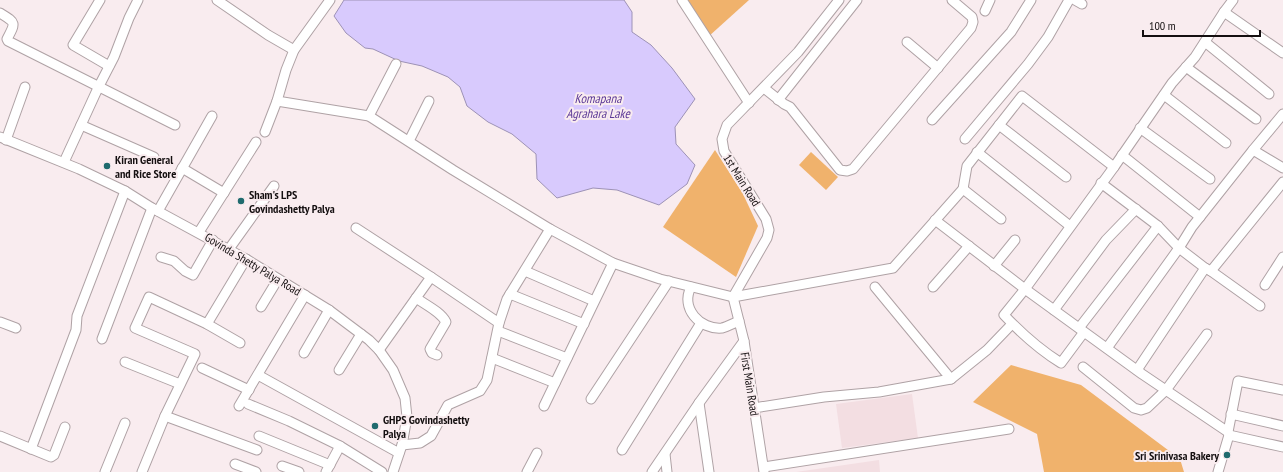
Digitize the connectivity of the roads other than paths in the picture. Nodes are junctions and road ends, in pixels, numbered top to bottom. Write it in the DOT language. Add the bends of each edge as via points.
graph roads {
  1 [pos="100,0"];
  2 [pos="138,0"];
  3 [pos="217,0"];
  4 [pos="330,0"];
  5 [pos="682,0"];
  6 [pos="839,0"];
  7 [pos="857,0"];
  8 [pos="952,0"];
  9 [pos="990,0"];
  10 [pos="1031,0"];
  11 [pos="1069,0"];
  12 [pos="1233,0"];
  13 [pos="985,11"];
  14 [pos="1224,12"];
  15 [pos="0,13"];
  16 [pos="907,42"];
  17 [pos="1205,42"];
  18 [pos="294,50"];
  19 [pos="1283,53"];
  20 [pos="396,64"];
  21 [pos="109,66"];
  22 [pos="1186,67"];
  23 [pos="938,68"];
  24 [pos="25,87"];
  25 [pos="98,88"];
  26 [pos="764,88"];
  27 [pos="1270,94"];
  28 [pos="1164,95"];
  29 [pos="778,100"];
  30 [pos="277,101"];
  31 [pos="429,101"];
  32 [pos="749,103"];
  33 [pos="1283,114"];
  34 [pos="212,116"];
  35 [pos="369,116"];
  36 [pos="1256,119"];
  37 [pos="932,120"];
  38 [pos="81,125"];
  39 [pos="175,125"];
  40 [pos="999,125"];
  41 [pos="1140,128"];
  42 [pos="265,132"];
  43 [pos="3,139"];
  44 [pos="965,139"];
  45 [pos="409,141"];
  46 [pos="256,142"];
  47 [pos="1226,143"];
  48 [pos="1253,150"];
  49 [pos="977,152"];
  50 [pos="1122,155"];
  51 [pos="154,157"];
  52 [pos="64,162"];
  53 [pos="1114,167"];
  54 [pos="182,168"];
  55 [pos="1283,168"];
  56 [pos="1066,177"];
  57 [pos="1210,179"];
  58 [pos="1283,182"];
  59 [pos="1101,183"];
  60 [pos="274,186"];
  61 [pos="963,189"];
  62 [pos="125,192"];
  63 [pos="224,193"];
  64 [pos="155,209"];
  65 [pos="1136,209"];
  66 [pos="1200,217"];
  67 [pos="1001,219"];
  68 [pos="935,220"];
  69 [pos="1070,226"];
  70 [pos="1158,226"];
  71 [pos="356,228"];
  72 [pos="550,229"];
  73 [pos="199,232"];
  74 [pos="213,240"];
  75 [pos="1015,240"];
  76 [pos="969,246"];
  77 [pos="1179,248"];
  78 [pos="229,249"];
  79 [pos="161,257"];
  80 [pos="1283,257"];
  81 [pos="246,259"];
  82 [pos="613,263"];
  83 [pos="994,266"];
  84 [pos="1208,270"];
  85 [pos="525,271"];
  86 [pos="431,277"];
  87 [pos="278,278"];
  88 [pos="669,282"];
  89 [pos="1265,285"];
  90 [pos="691,287"];
  91 [pos="875,287"];
  92 [pos="933,287"];
  93 [pos="1025,289"];
  94 [pos="510,294"];
  95 [pos="305,295"];
  96 [pos="733,297"];
  97 [pos="416,298"];
  98 [pos="594,301"];
  99 [pos="1260,306"];
  100 [pos="261,307"];
  101 [pos="329,310"];
  102 [pos="1054,310"];
  103 [pos="739,321"];
  104 [pos="0,322"];
  105 [pos="702,323"];
  106 [pos="207,324"];
  107 [pos="584,324"];
  108 [pos="1012,324"];
  109 [pos="499,327"];
  110 [pos="16,328"];
  111 [pos="1081,330"];
  112 [pos="361,334"];
  113 [pos="1206,334"];
  114 [pos="102,339"];
  115 [pos="744,341"];
  116 [pos="240,343"];
  117 [pos="1107,348"];
  118 [pos="379,350"];
  119 [pos="304,353"];
  120 [pos="437,356"];
  121 [pos="492,358"];
  122 [pos="567,358"];
  123 [pos="125,362"];
  124 [pos="1083,367"];
  125 [pos="202,368"];
  126 [pos="339,370"];
  127 [pos="1137,370"];
  128 [pos="258,375"];
  129 [pos="951,379"];
  130 [pos="555,383"];
  131 [pos="180,384"];
  132 [pos="249,390"];
  133 [pos="1166,390"];
  134 [pos="1283,390"];
  135 [pos="591,399"];
  136 [pos="699,403"];
  137 [pos="544,406"];
  138 [pos="754,408"];
  139 [pos="1232,414"];
  140 [pos="165,416"];
  141 [pos="125,423"];
  142 [pos="1283,426"];
  143 [pos="64,427"];
  144 [pos="1009,429"];
  145 [pos="1229,433"];
  146 [pos="0,436"];
  147 [pos="259,436"];
  148 [pos="340,446"];
  149 [pos="1283,447"];
  150 [pos="31,449"];
  151 [pos="400,449"];
  152 [pos="257,450"];
  153 [pos="622,450"];
  154 [pos="537,453"];
  155 [pos="664,454"];
  156 [pos="235,464"];
  157 [pos="282,466"];
  158 [pos="328,468"];
  159 [pos="764,470"];
  160 [pos="105,472"];
  161 [pos="142,472"];
  162 [pos="256,472"];
  163 [pos="299,472"];
  164 [pos="382,472"];
  165 [pos="393,472"];
  166 [pos="527,472"];
  167 [pos="652,472"];
  168 [pos="668,472"];
  169 [pos="710,472"];
  170 [pos="1218,472"];
  1 -- 21 [label="street" via="73,45"];
  2 -- 21 [label="street"];
  3 -- 18 [label="street" via="268,36"];
  4 -- 18 [label="street"];
  5 -- 32 [label="street"];
  6 -- 26 [label="street, 1st Main Road" via="798,52"];
  7 -- 29 [label="street"];
  8 -- 23 [label="street" via="972,17 973,22 971,28"];
  9 -- 13 [label="street"];
  10 -- 37 [label="street" via="1011,32"];
  11 -- 44 [label="street" via="1048,37 1028,64"];
  12 -- 14 [label="street"];
  14 -- 17 [label="street"];
  14 -- 19 [label="street"];
  15 -- 25 [label="street" via="14,24 8,42"];
  16 -- 23 [label="street"];
  17 -- 22 [label="street"];
  17 -- 27 [label="street"];
  18 -- 30 [label="street"];
  20 -- 35 [label="street"];
  21 -- 25 [label="street"];
  22 -- 28 [label="street"];
  22 -- 36 [label="street"];
  23 -- 29 [label="street" via="853,169 847,171 840,170 790,106"];
  24 -- 43 [label="street"];
  25 -- 38 [label="street"];
  25 -- 39 [label="street"];
  26 -- 29 [label="street"];
  26 -- 32 [label="street, 1st Main Road"];
  28 -- 41 [label="street"];
  28 -- 47 [label="street"];
  30 -- 35 [label="street"];
  30 -- 42 [label="street"];
  31 -- 45 [label="street"];
  32 -- 96 [label="street, 1st Main Road" via="727,125 722,139 724,151 766,219 769,230 767,238"];
  33 -- 48 [label="street"];
  34 -- 54 [label="street"];
  35 -- 45 [label="street"];
  38 -- 51 [label="street"];
  38 -- 52 [label="street"];
  40 -- 49 [label="street"];
  40 -- 53 [label="street" via="1022,96"];
  40 -- 56 [label="street"];
  41 -- 50 [label="street"];
  41 -- 57 [label="street"];
  43 -- 52 [label="street, Govinda Shetty Palya Road"];
  45 -- 72 [label="street"];
  46 -- 63 [label="street"];
  48 -- 55 [label="street"];
  48 -- 66 [label="street"];
  49 -- 61 [label="street" via="967,166"];
  49 -- 69 [label="street"];
  50 -- 53 [label="street"];
  50 -- 66 [label="street"];
  52 -- 62 [label="street, Govinda Shetty Palya Road"];
  53 -- 59 [label="street"];
  54 -- 63 [label="street"];
  54 -- 64 [label="street"];
  58 -- 84 [label="street"];
  59 -- 65 [label="street"];
  59 -- 69 [label="street"];
  60 -- 78 [label="street"];
  61 -- 67 [label="street"];
  61 -- 68 [label="street"];
  62 -- 64 [label="street, Govinda Shetty Palya Road"];
  62 -- 150 [label="street" via="77,316 76,330"];
  63 -- 73 [label="street"];
  64 -- 73 [label="street, Govinda Shetty Palya Road"];
  64 -- 114 [label="street"];
  65 -- 70 [label="street"];
  65 -- 102 [label="street" via="1106,240"];
  66 -- 77 [label="street"];
  68 -- 76 [label="street"];
  68 -- 96 [label="street" via="893,268"];
  69 -- 93 [label="street"];
  70 -- 77 [label="street"];
  70 -- 111 [label="street"];
  71 -- 86 [label="street"];
  72 -- 82 [label="street"];
  72 -- 85 [label="street"];
  73 -- 74 [label="street, Govinda Shetty Palya Road"];
  74 -- 78 [label="street, Govinda Shetty Palya Road"];
  74 -- 79 [label="street" via="193,275 174,261"];
  75 -- 83 [label="street"];
  76 -- 83 [label="street"];
  76 -- 92 [label="street"];
  77 -- 84 [label="street"];
  77 -- 117 [label="street"];
  78 -- 81 [label="street, Govinda Shetty Palya Road"];
  80 -- 89 [label="street"];
  81 -- 87 [label="street, Govinda Shetty Palya Road"];
  81 -- 106 [label="street"];
  82 -- 88 [label="street"];
  82 -- 98 [label="street"];
  83 -- 93 [label="street"];
  84 -- 99 [label="street"];
  84 -- 127 [label="street"];
  85 -- 94 [label="street"];
  85 -- 98 [label="street"];
  86 -- 97 [label="street"];
  86 -- 109 [label="street"];
  87 -- 95 [label="street, Govinda Shetty Palya Road"];
  87 -- 100 [label="street"];
  88 -- 90 [label="street"];
  88 -- 135 [label="street"];
  90 -- 96 [label="street"];
  90 -- 105 [label="street" via="687,295 688,306 692,315"];
  91 -- 129 [label="street"];
  93 -- 102 [label="street"];
  93 -- 108 [label="street" via="1004,315"];
  94 -- 107 [label="street"];
  94 -- 109 [label="street"];
  95 -- 101 [label="street, Govinda Shetty Palya Road"];
  95 -- 128 [label="street"];
  96 -- 103 [label="street, First Main Road"];
  97 -- 118 [label="street"];
  97 -- 120 [label="street" via="446,322 430,349"];
  98 -- 107 [label="street"];
  101 -- 112 [label="street, Govinda Shetty Palya Road"];
  101 -- 119 [label="street"];
  102 -- 111 [label="street"];
  103 -- 105 [label="street" via="723,328"];
  103 -- 115 [label="street, First Main Road"];
  104 -- 110 [label="street"];
  105 -- 153 [label="street"];
  106 -- 116 [label="street"];
  106 -- 131 [label="street" via="149,297 135,328 195,354"];
  107 -- 122 [label="street"];
  108 -- 111 [label="street" via="1060,363"];
  108 -- 129 [label="street" via="987,350"];
  109 -- 121 [label="street"];
  109 -- 122 [label="street"];
  111 -- 117 [label="street"];
  112 -- 118 [label="street, Govinda Shetty Palya Road"];
  112 -- 126 [label="street"];
  113 -- 133 [label="street"];
  115 -- 136 [label="street"];
  115 -- 138 [label="street, First Main Road"];
  117 -- 127 [label="street"];
  118 -- 151 [label="street, Govinda Shetty Palya Road" via="393,370 405,398 407,417"];
  121 -- 130 [label="street"];
  121 -- 151 [label="street" via="487,380 480,391 448,405 431,436 420,443"];
  122 -- 130 [label="street"];
  123 -- 131 [label="street"];
  124 -- 133 [label="street" via="1134,408 1141,410"];
  125 -- 132 [label="street"];
  127 -- 133 [label="street"];
  128 -- 132 [label="street"];
  128 -- 151 [label="street"];
  129 -- 138 [label="street" via="879,392 824,397"];
  130 -- 137 [label="street"];
  131 -- 140 [label="street"];
  132 -- 148 [label="street" via="243,405 289,421"];
  133 -- 145 [label="street"];
  134 -- 139 [label="street" via="1238,381"];
  136 -- 155 [label="street"];
  136 -- 169 [label="street"];
  138 -- 159 [label="street, First Main Road"];
  139 -- 142 [label="street"];
  139 -- 145 [label="street"];
  140 -- 152 [label="street"];
  140 -- 161 [label="street"];
  141 -- 160 [label="street"];
  143 -- 150 [label="street" via="54,455 47,456"];
  144 -- 159 [label="street"];
  145 -- 149 [label="street"];
  145 -- 170 [label="street"];
  146 -- 150 [label="street"];
  147 -- 158 [label="street"];
  148 -- 158 [label="street"];
  148 -- 164 [label="street"];
  151 -- 165 [label="street, Govinda Shetty Palya Road"];
  154 -- 166 [label="street"];
  155 -- 167 [label="street"];
  155 -- 168 [label="street"];
  156 -- 162 [label="street"];
  157 -- 163 [label="street"];
}
